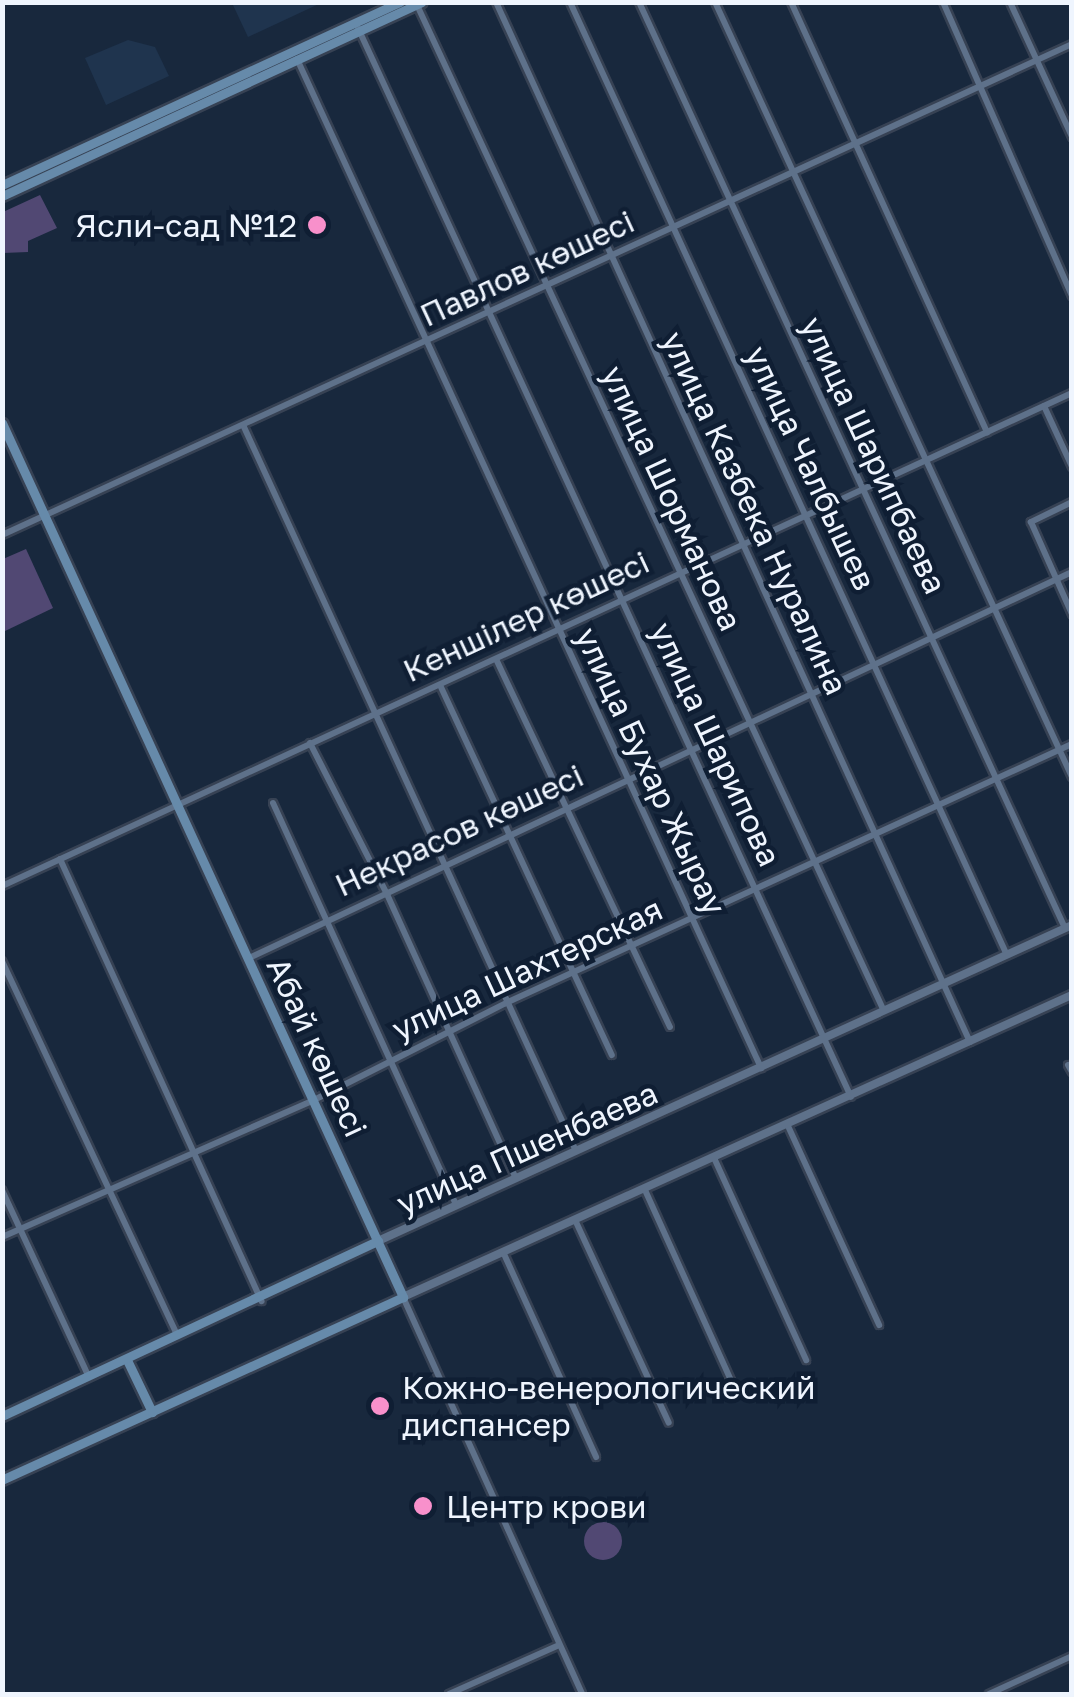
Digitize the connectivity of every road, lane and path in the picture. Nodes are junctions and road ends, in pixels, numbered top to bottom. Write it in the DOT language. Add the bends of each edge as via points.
graph roads {
  1 [pos="400,2"];
  2 [pos="496,2"];
  3 [pos="570,2"];
  4 [pos="638,2"];
  5 [pos="715,2"];
  6 [pos="791,2"];
  7 [pos="943,2"];
  8 [pos="1010,2"];
  9 [pos="419,4"];
  10 [pos="358,26"];
  11 [pos="1072,44"];
  12 [pos="297,58"];
  13 [pos="1036,60"];
  14 [pos="980,87"];
  15 [pos="1072,138"];
  16 [pos="855,144"];
  17 [pos="792,172"];
  18 [pos="2,184"];
  19 [pos="2,196"];
  20 [pos="730,201"];
  21 [pos="672,227"];
  22 [pos="607,258"];
  23 [pos="548,287"];
  24 [pos="1072,296"];
  25 [pos="490,315"];
  26 [pos="428,342"];
  27 [pos="1072,392"];
  28 [pos="1044,406"];
  29 [pos="2,423"];
  30 [pos="244,427"];
  31 [pos="987,432"];
  32 [pos="924,460"];
  33 [pos="1072,467"];
  34 [pos="861,488"];
  35 [pos="1072,502"];
  36 [pos="805,514"];
  37 [pos="46,518"];
  38 [pos="2,535"];
  39 [pos="739,544"];
  40 [pos="678,572"];
  41 [pos="1072,572"];
  42 [pos="1056,579"];
  43 [pos="622,600"];
  44 [pos="995,608"];
  45 [pos="1072,614"];
  46 [pos="558,630"];
  47 [pos="931,638"];
  48 [pos="496,659"];
  49 [pos="874,664"];
  50 [pos="440,686"];
  51 [pos="812,693"];
  52 [pos="376,714"];
  53 [pos="749,722"];
  54 [pos="310,743"];
  55 [pos="1072,744"];
  56 [pos="692,749"];
  57 [pos="1059,750"];
  58 [pos="1072,777"];
  59 [pos="996,778"];
  60 [pos="628,779"];
  61 [pos="273,802"];
  62 [pos="938,805"];
  63 [pos="179,807"];
  64 [pos="566,808"];
  65 [pos="509,834"];
  66 [pos="877,834"];
  67 [pos="60,859"];
  68 [pos="814,863"];
  69 [pos="446,864"];
  70 [pos="2,886"];
  71 [pos="756,890"];
  72 [pos="386,892"];
  73 [pos="693,918"];
  74 [pos="328,919"];
  75 [pos="1068,926"];
  76 [pos="630,946"];
  77 [pos="1007,955"];
  78 [pos="249,958"];
  79 [pos="2,961"];
  80 [pos="573,974"];
  81 [pos="945,984"];
  82 [pos="1072,995"];
  83 [pos="508,1002"];
  84 [pos="884,1012"];
  85 [pos="670,1028"];
  86 [pos="448,1032"];
  87 [pos="824,1040"];
  88 [pos="971,1043"];
  89 [pos="612,1055"];
  90 [pos="392,1059"];
  91 [pos="762,1069"];
  92 [pos="851,1098"];
  93 [pos="314,1100"];
  94 [pos="788,1126"];
  95 [pos="195,1151"];
  96 [pos="577,1152"];
  97 [pos="715,1160"];
  98 [pos="516,1178"];
  99 [pos="2,1190"];
  100 [pos="108,1190"];
  101 [pos="645,1190"];
  102 [pos="456,1206"];
  103 [pos="576,1222"];
  104 [pos="21,1229"];
  105 [pos="2,1237"];
  106 [pos="378,1241"];
  107 [pos="504,1254"];
  108 [pos="403,1297"];
  109 [pos="261,1301"];
  110 [pos="879,1325"];
  111 [pos="178,1337"];
  112 [pos="127,1360"];
  113 [pos="806,1360"];
  114 [pos="89,1377"];
  115 [pos="736,1392"];
  116 [pos="152,1412"];
  117 [pos="2,1416"];
  118 [pos="670,1423"];
  119 [pos="596,1457"];
  120 [pos="2,1480"];
  121 [pos="559,1645"];
  122 [pos="1072,1656"];
  123 [pos="449,1694"];
  124 [pos="582,1694"];
  125 [pos="989,1694"];
  1 -- 10 [label="main road"];
  2 -- 22 [label="street, улица Казбека Нуралина"];
  3 -- 21 [label="street, улица Чалбышев"];
  4 -- 20 [label="street, улица Шарипбаева"];
  5 -- 17 [label="street"];
  6 -- 16 [label="street"];
  7 -- 14 [label="street"];
  8 -- 13 [label="street"];
  9 -- 10 [label="main road"];
  9 -- 23 [label="street, улица Шорманова"];
  10 -- 12 [label="main road"];
  10 -- 18 [label="main road"];
  10 -- 25 [label="street, улица Шарипова"];
  11 -- 13 [label="street, Павлов көшесі"];
  12 -- 19 [label="main road"];
  12 -- 26 [label="street, улица Бухар Жырау"];
  13 -- 14 [label="street, Павлов көшесі"];
  13 -- 15 [label="street"];
  14 -- 16 [label="street, Павлов көшесі"];
  14 -- 24 [label="street"];
  16 -- 17 [label="street, Павлов көшесі"];
  16 -- 31 [label="street"];
  17 -- 20 [label="street, Павлов көшесі"];
  17 -- 32 [label="street"];
  20 -- 21 [label="street, Павлов көшесі"];
  20 -- 34 [label="street, улица Шарипбаева"];
  21 -- 22 [label="street, Павлов көшесі"];
  21 -- 36 [label="street, улица Чалбышев"];
  22 -- 23 [label="street, Павлов көшесі"];
  22 -- 39 [label="street, улица Казбека Нуралина"];
  23 -- 25 [label="street, Павлов көшесі"];
  23 -- 40 [label="street, улица Шорманова"];
  25 -- 26 [label="street, Павлов көшесі"];
  25 -- 43 [label="street, улица Шарипова"];
  26 -- 30 [label="street, Павлов көшесі"];
  26 -- 46 [label="street, улица Бухар Жырау"];
  27 -- 28 [label="street, Кеншілер көшесі"];
  28 -- 31 [label="street, Кеншілер көшесі"];
  28 -- 33 [label="street"];
  29 -- 37 [label="main road, Абай көшесі"];
  30 -- 37 [label="street, Павлов көшесі"];
  30 -- 52 [label="street"];
  31 -- 32 [label="street, Кеншілер көшесі"];
  32 -- 34 [label="street, Кеншілер көшесі"];
  32 -- 44 [label="street"];
  34 -- 36 [label="street, Кеншілер көшесі"];
  34 -- 47 [label="street, улица Шарипбаева"];
  35 -- 42 [label="street" via="1031,522"];
  36 -- 39 [label="street, Кеншілер көшесі"];
  36 -- 49 [label="street, улица Чалбышев"];
  37 -- 38 [label="street, Павлов көшесі"];
  37 -- 63 [label="main road, Абай көшесі"];
  39 -- 40 [label="street, Кеншілер көшесі"];
  39 -- 51 [label="street, улица Казбека Нуралина"];
  40 -- 43 [label="street, Кеншілер көшесі"];
  40 -- 53 [label="street, улица Шорманова"];
  41 -- 42 [label="street, Некрасов көшесі"];
  42 -- 44 [label="street, Некрасов көшесі"];
  42 -- 45 [label="street"];
  43 -- 46 [label="street, Кеншілер көшесі"];
  43 -- 56 [label="street, улица Шарипова"];
  44 -- 47 [label="street, Некрасов көшесі"];
  44 -- 57 [label="street"];
  46 -- 48 [label="street, Кеншілер көшесі"];
  46 -- 60 [label="street, улица Бухар Жырау"];
  47 -- 49 [label="street, Некрасов көшесі"];
  47 -- 59 [label="street, улица Шарипбаева"];
  48 -- 50 [label="street, Кеншілер көшесі"];
  48 -- 64 [label="street"];
  49 -- 51 [label="street, Некрасов көшесі"];
  49 -- 62 [label="street, улица Чалбышев"];
  50 -- 52 [label="street, Кеншілер көшесі"];
  50 -- 65 [label="street"];
  51 -- 53 [label="street, Некрасов көшесі"];
  51 -- 66 [label="street, улица Казбека Нуралина"];
  52 -- 54 [label="street, Кеншілер көшесі"];
  52 -- 69 [label="street"];
  53 -- 56 [label="street, Некрасов көшесі"];
  53 -- 68 [label="street, улица Шорманова"];
  54 -- 63 [label="street, Кеншілер көшесі"];
  54 -- 72 [label="street"];
  55 -- 57 [label="street, улица Шахтерская"];
  56 -- 60 [label="street, Некрасов көшесі"];
  56 -- 71 [label="street, улица Шарипова"];
  57 -- 58 [label="street"];
  57 -- 59 [label="street, улица Шахтерская"];
  59 -- 62 [label="street, улица Шахтерская"];
  59 -- 75 [label="street, улица Шарипбаева"];
  60 -- 64 [label="street, Некрасов көшесі"];
  60 -- 73 [label="street, улица Бухар Жырау"];
  61 -- 74 [label="street"];
  62 -- 66 [label="street, улица Шахтерская"];
  62 -- 77 [label="street, улица Чалбышев"];
  63 -- 67 [label="street, Кеншілер көшесі"];
  63 -- 78 [label="main road, Абай көшесі"];
  64 -- 65 [label="street, Некрасов көшесі"];
  64 -- 76 [label="street"];
  65 -- 69 [label="street, Некрасов көшесі"];
  65 -- 80 [label="street"];
  66 -- 68 [label="street, улица Шахтерская"];
  66 -- 81 [label="street, улица Казбека Нуралина"];
  67 -- 70 [label="street, Кеншілер көшесі"];
  67 -- 95 [label="street"];
  68 -- 71 [label="street, улица Шахтерская"];
  68 -- 84 [label="street, улица Шорманова"];
  69 -- 72 [label="street, Некрасов көшесі"];
  69 -- 83 [label="street"];
  71 -- 73 [label="street, улица Шахтерская"];
  71 -- 87 [label="street, улица Шарипова"];
  72 -- 74 [label="street, Некрасов көшесі"];
  72 -- 86 [label="street"];
  73 -- 76 [label="street, улица Шахтерская"];
  73 -- 91 [label="street, улица Бухар Жырау"];
  74 -- 78 [label="street, Некрасов көшесі"];
  74 -- 90 [label="street"];
  75 -- 77 [label="street, улица Пшенбаева"];
  76 -- 80 [label="street, улица Шахтерская"];
  76 -- 85 [label="street"];
  77 -- 81 [label="street, улица Пшенбаева"];
  78 -- 93 [label="main road, Абай көшесі"];
  79 -- 100 [label="street"];
  80 -- 83 [label="street, улица Шахтерская"];
  80 -- 89 [label="street"];
  81 -- 84 [label="street, улица Пшенбаева"];
  81 -- 88 [label="street, улица Казбека Нуралина"];
  82 -- 88 [label="street"];
  83 -- 86 [label="street, улица Шахтерская"];
  83 -- 96 [label="street"];
  84 -- 87 [label="street, улица Пшенбаева"];
  86 -- 90 [label="street, улица Шахтерская"];
  86 -- 98 [label="street"];
  87 -- 91 [label="street, улица Пшенбаева"];
  87 -- 92 [label="street, улица Шарипова"];
  88 -- 92 [label="street"];
  90 -- 93 [label="street, улица Шахтерская"];
  90 -- 102 [label="street"];
  91 -- 96 [label="street, улица Пшенбаева"];
  92 -- 94 [label="street"];
  93 -- 95 [label="street, улица Шахтерская"];
  93 -- 106 [label="main road, Абай көшесі"];
  94 -- 97 [label="street"];
  94 -- 110 [label="street"];
  95 -- 100 [label="street, улица Шахтерская"];
  95 -- 109 [label="street"];
  96 -- 98 [label="street, улица Пшенбаева"];
  97 -- 101 [label="street"];
  97 -- 113 [label="street"];
  98 -- 102 [label="street, улица Пшенбаева"];
  99 -- 104 [label="street"];
  100 -- 104 [label="street, улица Шахтерская"];
  100 -- 111 [label="street"];
  101 -- 103 [label="street"];
  101 -- 115 [label="street"];
  102 -- 106 [label="street, улица Пшенбаева"];
  103 -- 107 [label="street"];
  103 -- 118 [label="street"];
  104 -- 105 [label="street, улица Шахтерская"];
  104 -- 114 [label="street"];
  106 -- 108 [label="main road, Абай көшесі"];
  106 -- 109 [label="main road, улица Пшенбаева"];
  107 -- 108 [label="street"];
  107 -- 119 [label="street"];
  108 -- 116 [label="main road"];
  108 -- 121 [label="street, Абай көшесі"];
  109 -- 111 [label="main road, улица Пшенбаева"];
  111 -- 112 [label="main road, улица Пшенбаева"];
  112 -- 114 [label="main road, улица Пшенбаева"];
  112 -- 116 [label="main road"];
  114 -- 117 [label="main road, улица Пшенбаева"];
  116 -- 120 [label="main road"];
  121 -- 123 [label="street"];
  121 -- 124 [label="street, Абай көшесі"];
  122 -- 125 [label="street"];
}
